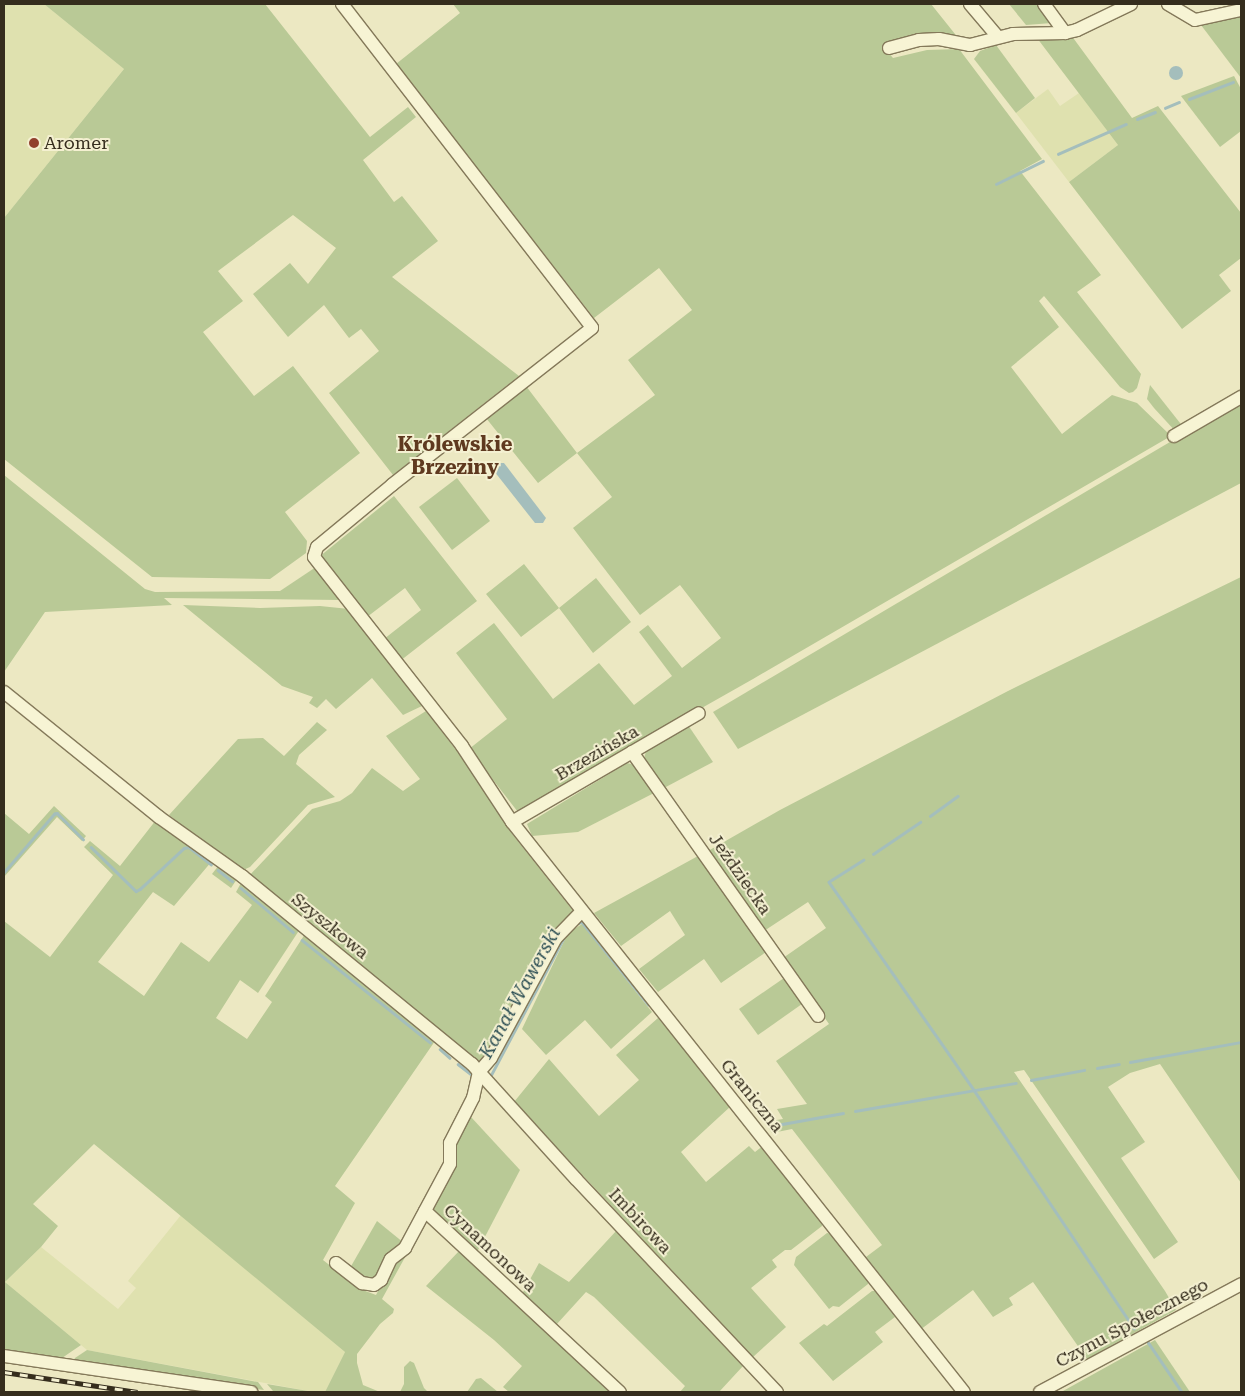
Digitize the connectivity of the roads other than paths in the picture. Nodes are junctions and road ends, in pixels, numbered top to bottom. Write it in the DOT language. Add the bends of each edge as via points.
graph roads {
  1 [pos="342,4"];
  2 [pos="970,4"];
  3 [pos="1044,4"];
  4 [pos="1131,4"];
  5 [pos="1168,4"];
  6 [pos="1241,10"];
  7 [pos="1065,33"];
  8 [pos="998,37"];
  9 [pos="889,48"];
  10 [pos="1241,397"];
  11 [pos="1174,436"];
  12 [pos="4,692"];
  13 [pos="699,713"];
  14 [pos="632,752"];
  15 [pos="512,822"];
  16 [pos="582,911"];
  17 [pos="818,1016"];
  18 [pos="479,1072"];
  19 [pos="426,1211"];
  20 [pos="336,1264"];
  21 [pos="1241,1284"];
  22 [pos="4,1356"];
  23 [pos="252,1392"];
  24 [pos="620,1392"];
  25 [pos="778,1392"];
  26 [pos="964,1392"];
  27 [pos="1040,1392"];
  1 -- 15 [label="street, Graniczna" via="592,328 392,484 317,547 314,558 462,746"];
  2 -- 8 [label="street"];
  3 -- 7 [label="street"];
  4 -- 7 [label="street"];
  5 -- 6 [label="street" via="1195,20"];
  7 -- 8 [label="street" via="1020,33"];
  8 -- 9 [label="street" via="970,45 939,39 919,40"];
  10 -- 11 [label="street"];
  12 -- 18 [label="street, Szyszkowa" via="159,817 242,876"];
  13 -- 14 [label="street, Brzezińska"];
  14 -- 15 [label="street, Brzezińska"];
  14 -- 17 [label="street, Jeździecka"];
  15 -- 16 [label="street, Graniczna"];
  16 -- 18 [label="street" via="556,938 491,1058"];
  16 -- 26 [label="street, Graniczna"];
  18 -- 19 [label="street, Cynamonowa" via="473,1098 450,1143 450,1164"];
  18 -- 25 [label="street, Imbirowa"];
  19 -- 20 [label="street" via="405,1248 391,1259 378,1283 370,1286 362,1283"];
  19 -- 24 [label="street, Cynamonowa"];
  21 -- 27 [label="street, Czynu Społecznego"];
  22 -- 23 [label="street"];
}
